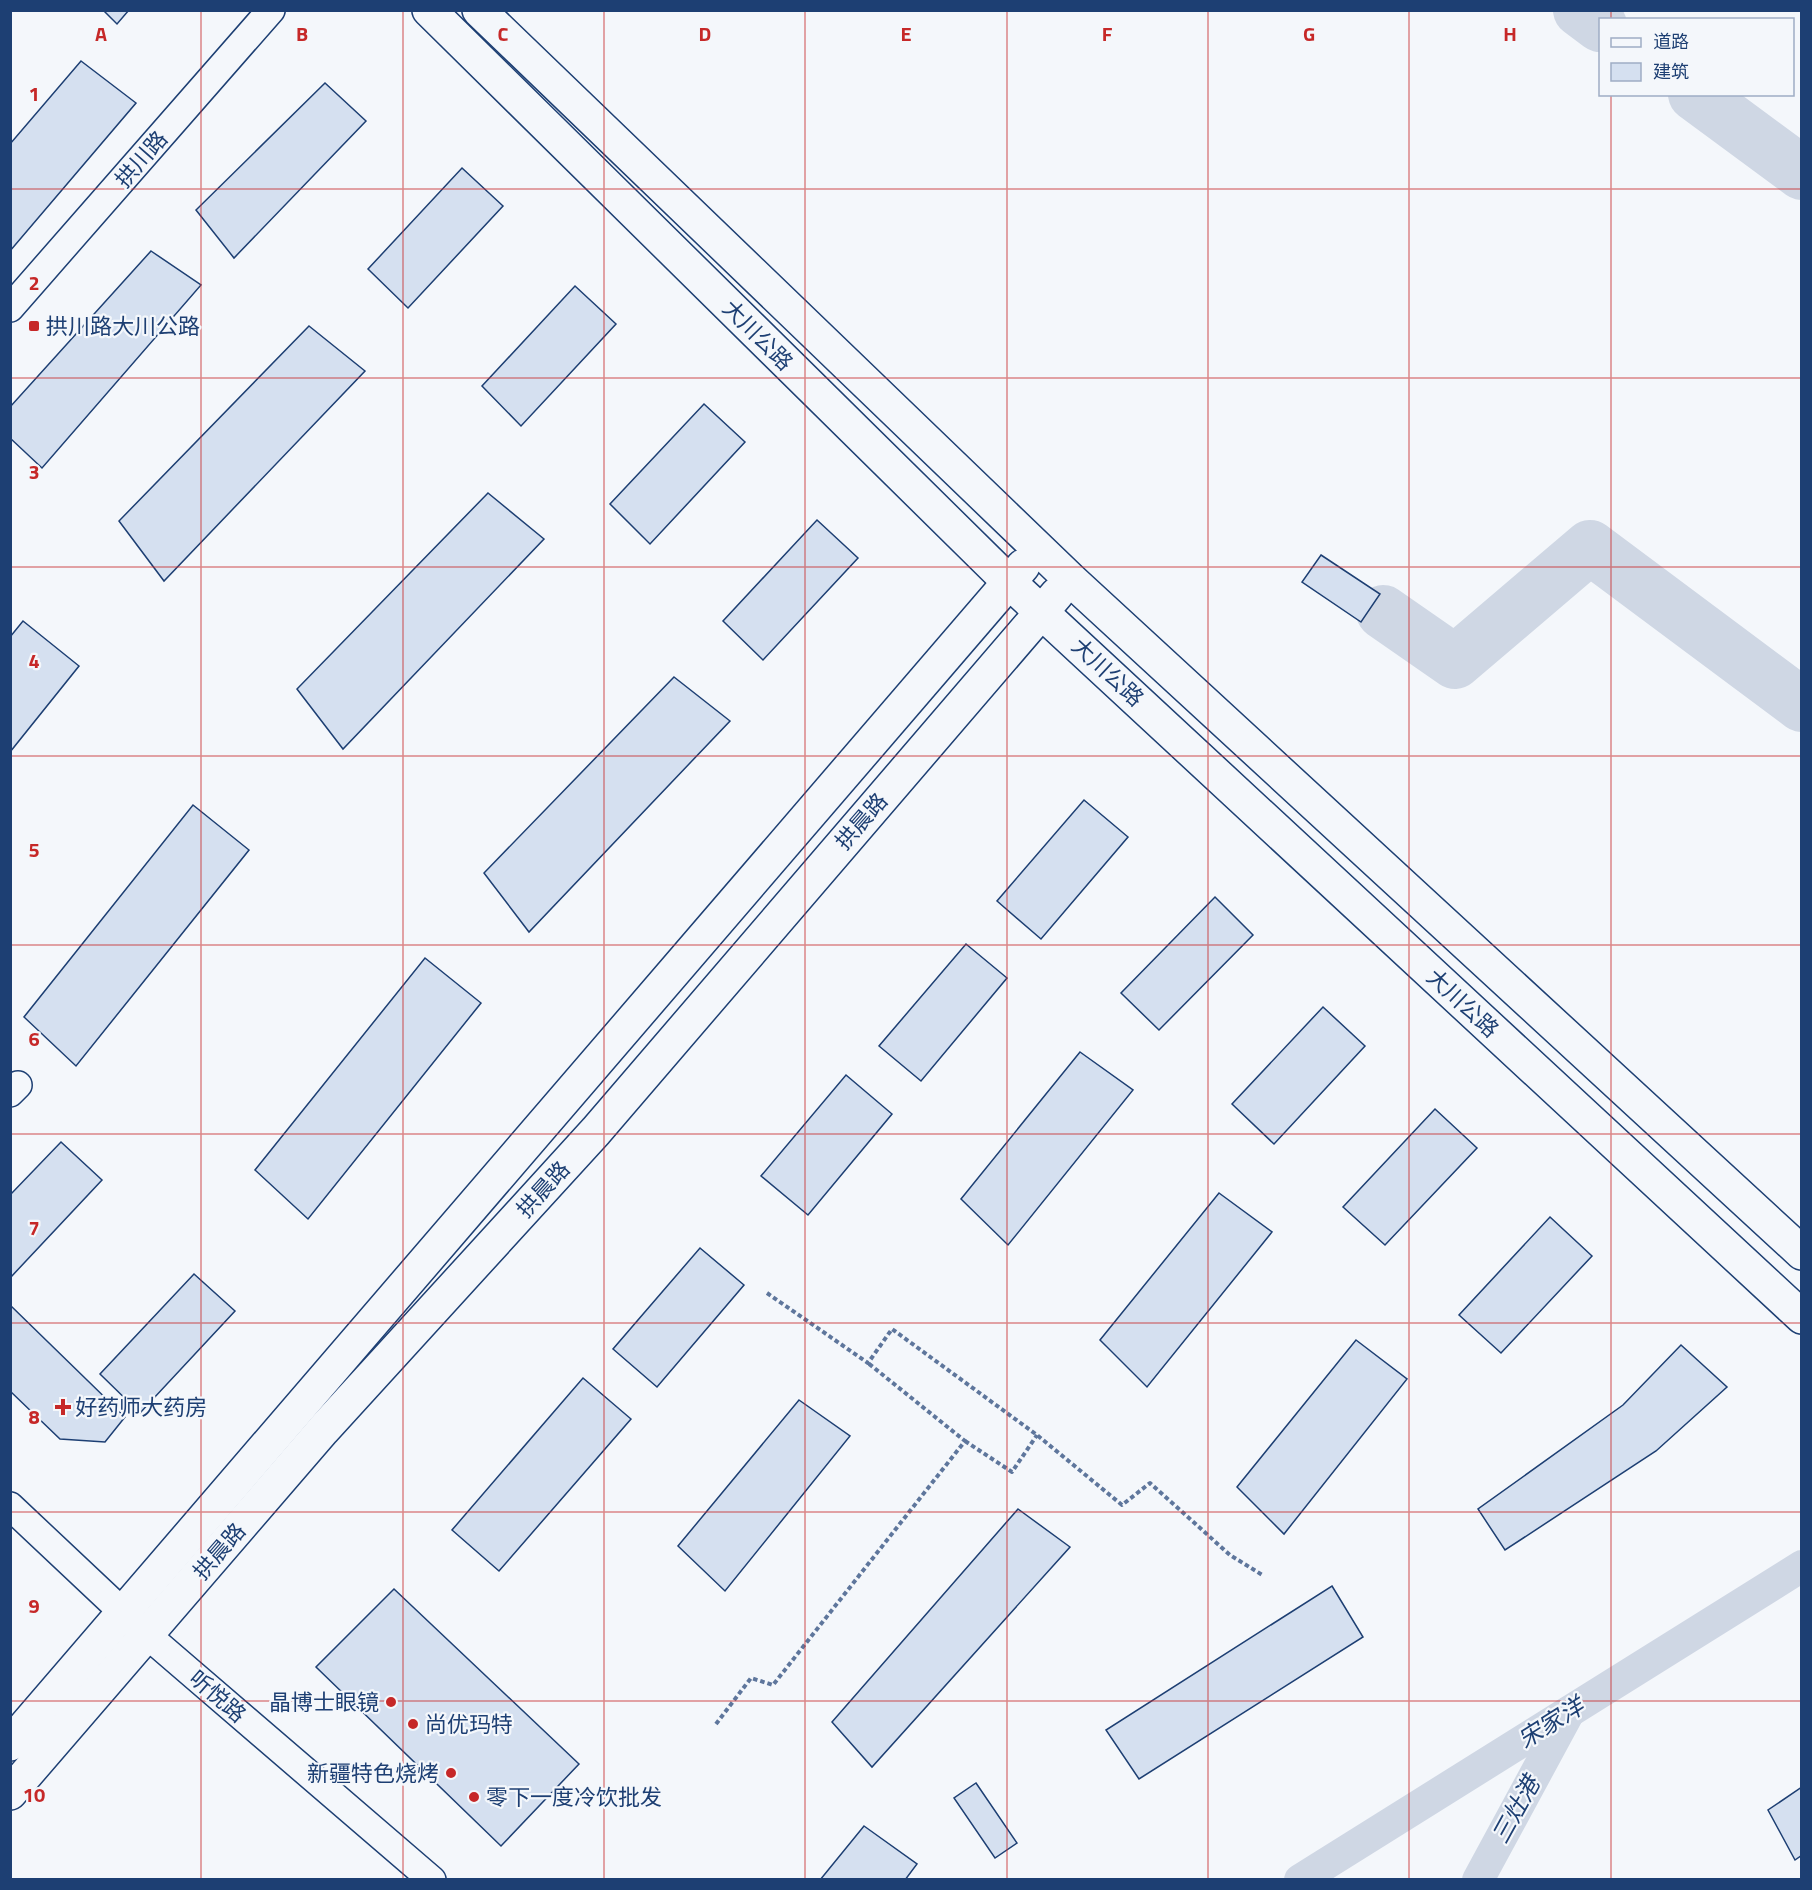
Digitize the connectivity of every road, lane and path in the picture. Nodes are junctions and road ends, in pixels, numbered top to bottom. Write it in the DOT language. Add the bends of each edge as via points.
graph roads {
  1 [pos="271,10"];
  2 [pos="429,10"];
  3 [pos="479,10"];
  4 [pos="10,308"];
  5 [pos="1039,550"];
  6 [pos="1071,580"];
  7 [pos="1008,581"];
  8 [pos="1042,611"];
  9 [pos="1802,1253"];
  10 [pos="767,1293"];
  11 [pos="1802,1317"];
  12 [pos="868,1363"];
  13 [pos="1037,1435"];
  14 [pos="965,1441"];
  15 [pos="10,1506"];
  16 [pos="1264,1576"];
  17 [pos="123,1613"];
  18 [pos="147,1635"];
  19 [pos="716,1724"];
  20 [pos="10,1744"];
  21 [pos="10,1793"];
  22 [pos="432,1880"];
  1 -- 4 [label="street, 拱川路"];
  2 -- 7 [label="main road, 大川公路"];
  3 -- 5 [label="main road, 大川公路"];
  5 -- 6 [label="main road, 大川公路"];
  5 -- 7 [label="main road, 拱晨路"];
  6 -- 8 [label="main road, 拱晨路"];
  6 -- 9 [label="main road, 大川公路"];
  7 -- 8 [label="main road, 大川公路"];
  7 -- 17 [label="main road, 拱晨路"];
  8 -- 11 [label="main road, 大川公路"];
  8 -- 18 [label="main road, 拱晨路" via="596,1131 323,1430"];
  10 -- 12 [label="path"];
  12 -- 13 [label="path" via="892,1329"];
  12 -- 14 [label="path"];
  13 -- 14 [label="path" via="1012,1472"];
  13 -- 16 [label="path" via="1122,1505 1150,1483 1230,1555"];
  14 -- 19 [label="path" via="773,1685 751,1678"];
  15 -- 17 [label="street, 听悦路"];
  17 -- 18 [label="street, 听悦路"];
  17 -- 20 [label="main road, 拱晨路"];
  18 -- 21 [label="main road, 拱晨路"];
  18 -- 22 [label="street, 听悦路"];
}
